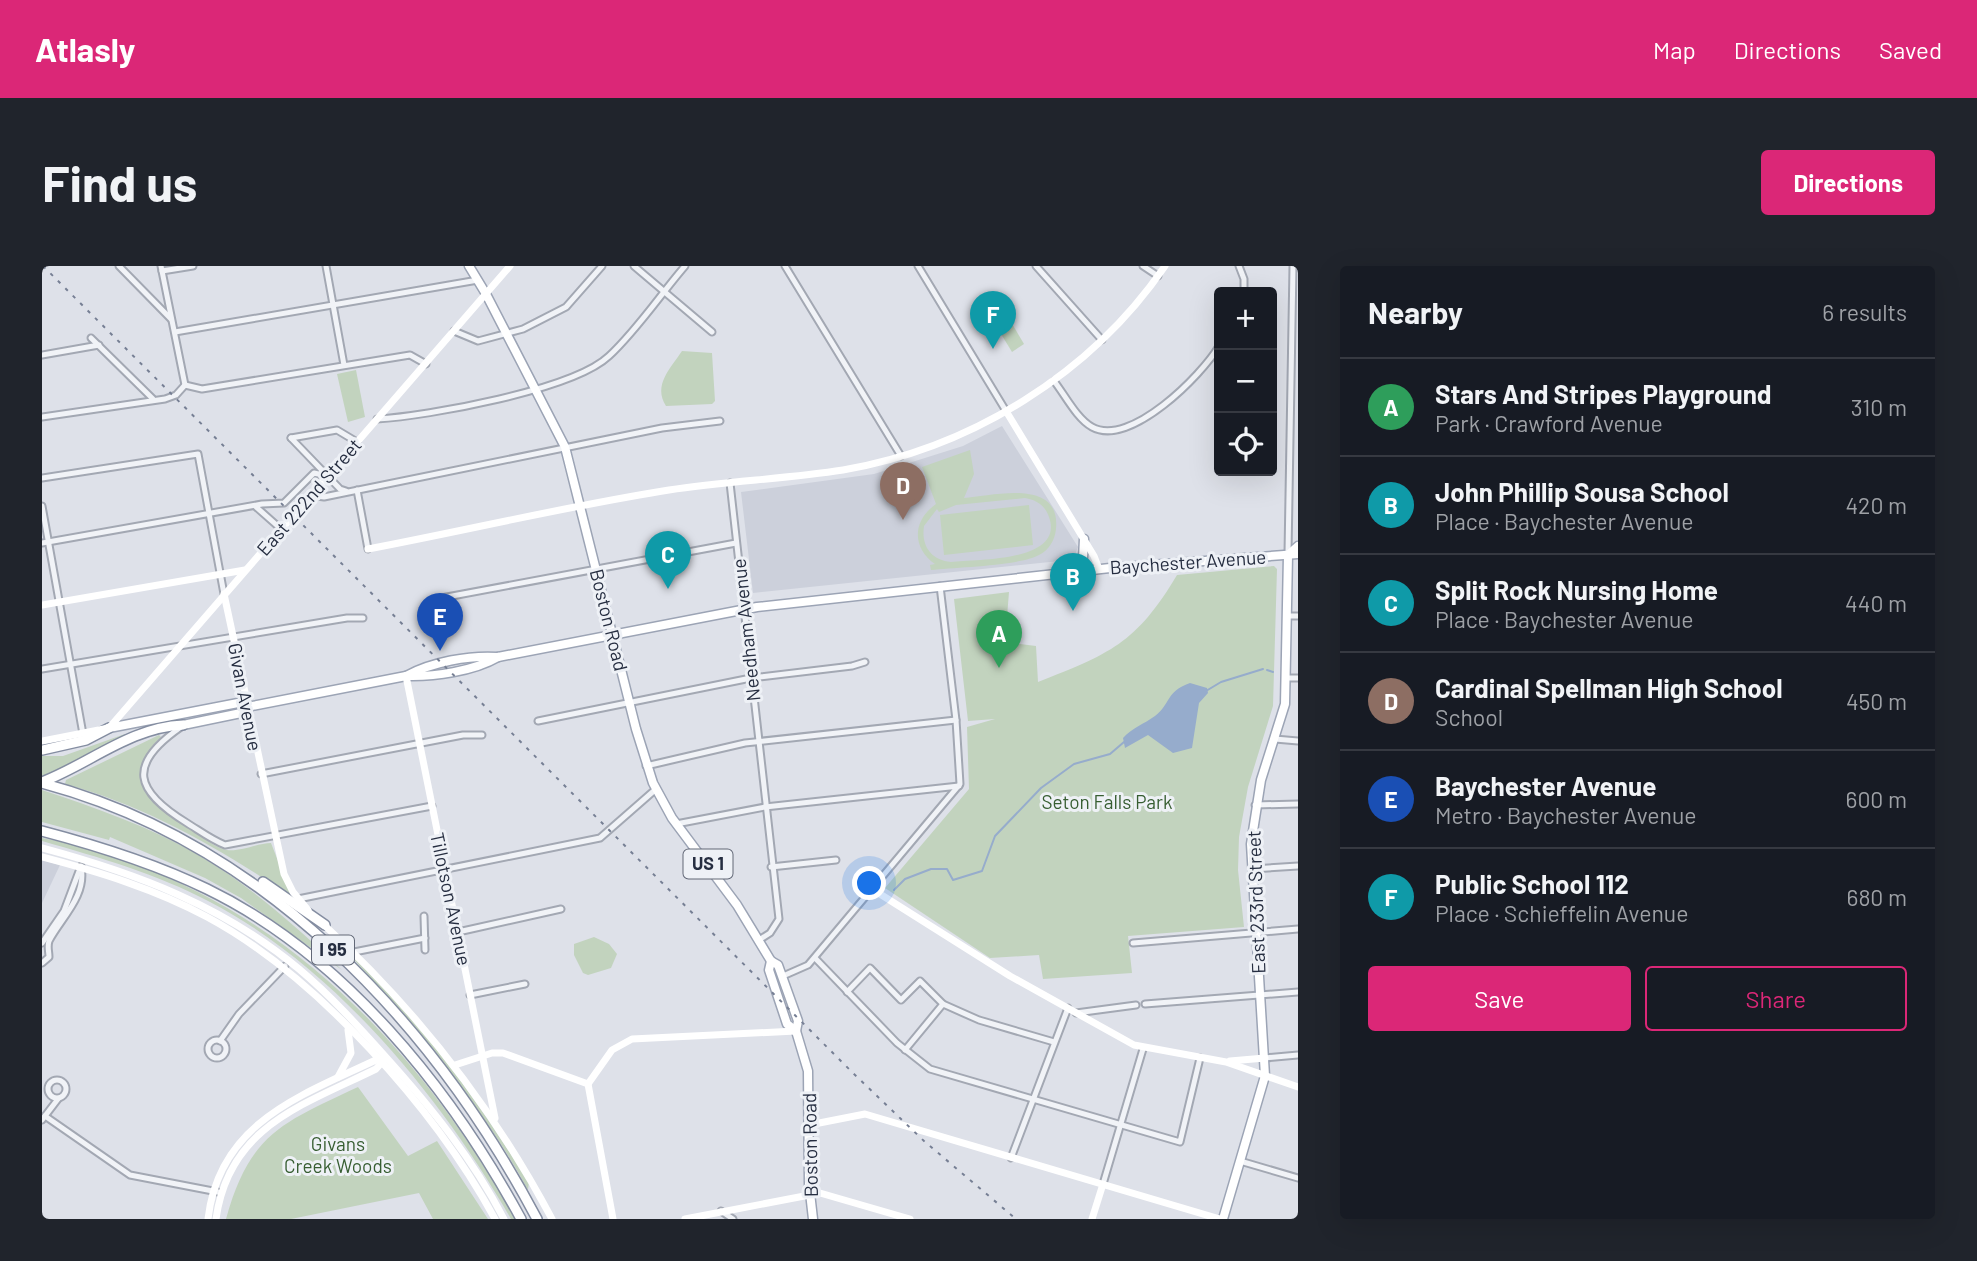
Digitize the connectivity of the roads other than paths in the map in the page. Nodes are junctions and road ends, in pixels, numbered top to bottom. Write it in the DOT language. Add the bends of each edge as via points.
graph roads {
  1 [pos="119,266"];
  2 [pos="193,266"];
  3 [pos="326,266"];
  4 [pos="469,266"];
  5 [pos="510,266"];
  6 [pos="602,266"];
  7 [pos="634,266"];
  8 [pos="685,266"];
  9 [pos="785,266"];
  10 [pos="918,266"];
  11 [pos="1036,266"];
  12 [pos="1143,266"];
  13 [pos="1165,266"];
  14 [pos="1239,266"];
  15 [pos="1293,266"];
  16 [pos="162,269"];
  17 [pos="1158,276"];
  18 [pos="478,280"];
  19 [pos="1244,287"];
  20 [pos="662,292"];
  21 [pos="486,294"];
  22 [pos="1295,295"];
  23 [pos="333,305"];
  24 [pos="1298,316"];
  25 [pos="172,320"];
  26 [pos="1292,324"];
  27 [pos="454,331"];
  28 [pos="174,332"];
  29 [pos="712,332"];
  30 [pos="507,334"];
  31 [pos="91,338"];
  32 [pos="1102,340"];
  33 [pos="99,345"];
  34 [pos="1216,350"];
  35 [pos="42,355"];
  36 [pos="426,364"];
  37 [pos="344,365"];
  38 [pos="1295,366"];
  39 [pos="1054,380"];
  40 [pos="185,385"];
  41 [pos="536,390"];
  42 [pos="153,399"];
  43 [pos="1006,411"];
  44 [pos="42,417"];
  45 [pos="377,419"];
  46 [pos="720,421"];
  47 [pos="1294,428"];
  48 [pos="357,442"];
  49 [pos="565,447"];
  50 [pos="901,456"];
  51 [pos="327,476"];
  52 [pos="42,478"];
  53 [pos="730,483"];
  54 [pos="357,490"];
  55 [pos="1294,490"];
  56 [pos="349,492"];
  57 [pos="310,495"];
  58 [pos="42,506"];
  59 [pos="255,506"];
  60 [pos="580,508"];
  61 [pos="210,514"];
  62 [pos="281,529"];
  63 [pos="1084,539"];
  64 [pos="45,542"];
  65 [pos="736,543"];
  66 [pos="1298,546"];
  67 [pos="368,549"];
  68 [pos="1298,554"];
  69 [pos="1288,555"];
  70 [pos="595,568"];
  71 [pos="245,569"];
  72 [pos="1099,569"];
  73 [pos="1071,572"];
  74 [pos="220,574"];
  75 [pos="940,586"];
  76 [pos="224,594"];
  77 [pos="436,599"];
  78 [pos="59,602"];
  79 [pos="42,605"];
  80 [pos="744,609"];
  81 [pos="1298,615"];
  82 [pos="1287,616"];
  83 [pos="363,618"];
  84 [pos="612,635"];
  85 [pos="234,639"];
  86 [pos="177,646"];
  87 [pos="865,662"];
  88 [pos="71,664"];
  89 [pos="42,669"];
  90 [pos="406,676"];
  91 [pos="751,678"];
  92 [pos="1287,678"];
  93 [pos="1298,678"];
  94 [pos="629,702"];
  95 [pos="247,706"];
  96 [pos="957,720"];
  97 [pos="538,721"];
  98 [pos="183,725"];
  99 [pos="109,728"];
  100 [pos="83,734"];
  101 [pos="482,735"];
  102 [pos="1275,739"];
  103 [pos="42,741"];
  104 [pos="1298,741"];
  105 [pos="759,742"];
  106 [pos="419,743"];
  107 [pos="42,750"];
  108 [pos="646,766"];
  109 [pos="261,774"];
  110 [pos="45,781"];
  111 [pos="959,786"];
  112 [pos="656,789"];
  113 [pos="1298,804"];
  114 [pos="1255,805"];
  115 [pos="432,806"];
  116 [pos="765,807"];
  117 [pos="676,824"];
  118 [pos="42,831"];
  119 [pos="275,837"];
  120 [pos="42,848"];
  121 [pos="204,850"];
  122 [pos="42,857"];
  123 [pos="836,860"];
  124 [pos="82,863"];
  125 [pos="1298,866"];
  126 [pos="771,867"];
  127 [pos="444,869"];
  128 [pos="1251,869"];
  129 [pos="872,889"];
  130 [pos="298,899"];
  131 [pos="561,909"];
  132 [pos="425,916"];
  133 [pos="324,925"];
  134 [pos="1298,929"];
  135 [pos="458,932"];
  136 [pos="1255,932"];
  137 [pos="425,938"];
  138 [pos="759,940"];
  139 [pos="42,943"];
  140 [pos="1133,943"];
  141 [pos="425,950"];
  142 [pos="354,952"];
  143 [pos="815,958"];
  144 [pos="771,961"];
  145 [pos="42,963"];
  146 [pos="287,965"];
  147 [pos="783,976"];
  148 [pos="525,984"];
  149 [pos="847,992"];
  150 [pos="1298,992"];
  151 [pos="470,995"];
  152 [pos="1260,995"];
  153 [pos="943,1004"];
  154 [pos="1145,1004"];
  155 [pos="1136,1005"];
  156 [pos="1068,1008"];
  157 [pos="1076,1013"];
  158 [pos="346,1027"];
  159 [pos="796,1031"];
  160 [pos="220,1041"];
  161 [pos="1054,1042"];
  162 [pos="1143,1048"];
  163 [pos="905,1049"];
  164 [pos="1298,1055"];
  165 [pos="483,1056"];
  166 [pos="1200,1058"];
  167 [pos="1265,1058"];
  168 [pos="381,1060"];
  169 [pos="1226,1062"];
  170 [pos="455,1065"];
  171 [pos="1265,1073"];
  172 [pos="335,1080"];
  173 [pos="588,1084"];
  174 [pos="1298,1087"];
  175 [pos="58,1098"];
  176 [pos="1032,1100"];
  177 [pos="280,1111"];
  178 [pos="44,1118"];
  179 [pos="496,1123"];
  180 [pos="809,1125"];
  181 [pos="1120,1125"];
  182 [pos="1012,1158"];
  183 [pos="1240,1161"];
  184 [pos="1298,1178"];
  185 [pos="1103,1184"];
  186 [pos="218,1192"];
  187 [pos="810,1195"];
  188 [pos="721,1211"];
  189 [pos="208,1219"];
  190 [pos="216,1219"];
  191 [pos="495,1219"];
  192 [pos="504,1219"];
  193 [pos="521,1219"];
  194 [pos="537,1219"];
  195 [pos="552,1219"];
  196 [pos="613,1219"];
  197 [pos="685,1219"];
  198 [pos="733,1219"];
  199 [pos="813,1219"];
  200 [pos="910,1219"];
  201 [pos="1092,1219"];
  202 [pos="1222,1219"];
  1 -- 25 [label="street"];
  2 -- 16 [label="street"];
  3 -- 23 [label="street"];
  4 -- 18 [label="main road, Boston Road / US 1"];
  5 -- 21 [label="street, East 222nd Street"];
  6 -- 30 [label="street" via="566,307"];
  7 -- 20 [label="street"];
  8 -- 20 [label="street"];
  9 -- 50 [label="street"];
  10 -- 43 [label="street"];
  11 -- 32 [label="street"];
  12 -- 17 [label="street"];
  13 -- 17 [label="street"];
  14 -- 19 [label="street"];
  15 -- 22 [label="street"];
  16 -- 25 [label="street"];
  17 -- 32 [label="street"];
  18 -- 21 [label="main road, Boston Road / US 1"];
  18 -- 23 [label="street"];
  20 -- 29 [label="street"];
  20 -- 41 [label="street" via="607,358"];
  21 -- 27 [label="street, East 222nd Street"];
  21 -- 30 [label="main road, Boston Road / US 1"];
  22 -- 26 [label="street"];
  23 -- 28 [label="street"];
  23 -- 37 [label="street"];
  24 -- 26 [label="street"];
  25 -- 28 [label="street"];
  26 -- 38 [label="street"];
  27 -- 30 [label="street" via="478,341"];
  27 -- 36 [label="street, East 222nd Street"];
  28 -- 40 [label="street"];
  30 -- 41 [label="main road, Boston Road / US 1"];
  31 -- 33 [label="street"];
  32 -- 39 [label="street"];
  33 -- 35 [label="street"];
  33 -- 42 [label="street"];
  34 -- 39 [label="street" via="1168,402 1111,431 1087,424"];
  36 -- 37 [label="street" via="410,355"];
  36 -- 45 [label="street, East 222nd Street"];
  37 -- 40 [label="street" via="202,389"];
  38 -- 47 [label="street"];
  39 -- 43 [label="street"];
  40 -- 42 [label="street" via="176,395"];
  41 -- 45 [label="street" via="403,418"];
  41 -- 49 [label="main road, Boston Road / US 1"];
  42 -- 44 [label="street"];
  43 -- 50 [label="street" via="959,435"];
  43 -- 63 [label="street"];
  45 -- 48 [label="street, East 222nd Street"];
  46 -- 49 [label="street"];
  47 -- 55 [label="street"];
  48 -- 51 [label="street, East 222nd Street"];
  48 -- 51 [label="street" via="337,430 290,439"];
  49 -- 54 [label="street"];
  49 -- 60 [label="main road, Boston Road / US 1"];
  50 -- 53 [label="street" via="842,470"];
  51 -- 56 [label="street"];
  51 -- 57 [label="street, East 222nd Street"];
  51 -- 59 [label="street" via="314,473 284,503"];
  52 -- 61 [label="street, Givan Avenue" via="198,454"];
  53 -- 60 [label="street"];
  53 -- 65 [label="street, Needham Avenue"];
  54 -- 56 [label="street"];
  54 -- 67 [label="street"];
  55 -- 69 [label="street"];
  56 -- 57 [label="street" via="319,498"];
  57 -- 62 [label="street, East 222nd Street"];
  58 -- 64 [label="street"];
  59 -- 61 [label="street"];
  59 -- 62 [label="street"];
  60 -- 67 [label="street"];
  60 -- 70 [label="main road, Boston Road / US 1"];
  61 -- 64 [label="street"];
  61 -- 74 [label="street, Givan Avenue"];
  62 -- 71 [label="street, East 222nd Street"];
  63 -- 72 [label="street"];
  63 -- 73 [label="main road" via="1083,558"];
  64 -- 78 [label="street"];
  65 -- 70 [label="street"];
  65 -- 80 [label="street, Needham Avenue"];
  66 -- 69 [label="main road"];
  68 -- 69 [label="main road, Baychester Avenue"];
  69 -- 72 [label="main road, Baychester Avenue"];
  69 -- 82 [label="main road, East 233rd Street"];
  70 -- 77 [label="street"];
  70 -- 84 [label="main road, Boston Road / US 1"];
  71 -- 74 [label="street"];
  71 -- 76 [label="street, East 222nd Street"];
  72 -- 73 [label="main road, Baychester Avenue"];
  73 -- 75 [label="main road, Baychester Avenue"];
  74 -- 76 [label="street, Givan Avenue"];
  74 -- 78 [label="street"];
  75 -- 80 [label="main road, Baychester Avenue"];
  75 -- 96 [label="street"];
  76 -- 85 [label="street, Givan Avenue"];
  76 -- 86 [label="street, East 222nd Street"];
  78 -- 79 [label="street"];
  78 -- 88 [label="street"];
  80 -- 84 [label="main road, Baychester Avenue"];
  80 -- 91 [label="street, Needham Avenue"];
  81 -- 82 [label="street"];
  82 -- 92 [label="main road, East 233rd Street"];
  83 -- 85 [label="street"];
  84 -- 90 [label="main road, Baychester Avenue" via="444,663"];
  84 -- 94 [label="main road, Boston Road / US 1"];
  85 -- 86 [label="street"];
  85 -- 95 [label="street, Givan Avenue"];
  86 -- 88 [label="street"];
  86 -- 99 [label="street, East 222nd Street"];
  87 -- 91 [label="street"];
  88 -- 89 [label="street"];
  88 -- 100 [label="street"];
  90 -- 95 [label="main road, Baychester Avenue"];
  90 -- 106 [label="street, Tillotson Avenue"];
  91 -- 94 [label="street"];
  91 -- 105 [label="street, Needham Avenue"];
  92 -- 93 [label="street"];
  92 -- 102 [label="main road, East 233rd Street"];
  94 -- 97 [label="street"];
  94 -- 108 [label="main road, Boston Road / US 1"];
  95 -- 98 [label="main road, Baychester Avenue" via="241,713"];
  95 -- 99 [label="main road, Baychester Avenue" via="238,702"];
  95 -- 109 [label="street, Givan Avenue"];
  96 -- 105 [label="street"];
  96 -- 111 [label="street"];
  98 -- 110 [label="highway" via="131,737"];
  98 -- 119 [label="street" via="152,751 145,767 153,800 225,845"];
  99 -- 100 [label="street, Baychester Avenue"];
  99 -- 107 [label="highway" via="86,740"];
  100 -- 103 [label="street, Baychester Avenue"];
  101 -- 106 [label="street"];
  102 -- 104 [label="street"];
  102 -- 114 [label="main road, East 233rd Street"];
  105 -- 108 [label="street"];
  105 -- 116 [label="street, Needham Avenue"];
  106 -- 109 [label="street"];
  106 -- 115 [label="street, Tillotson Avenue"];
  108 -- 112 [label="main road, Boston Road / US 1"];
  109 -- 119 [label="street, Givan Avenue"];
  110 -- 121 [label="highway, I 95" via="115,806"];
  111 -- 116 [label="street"];
  111 -- 129 [label="street"];
  112 -- 117 [label="main road, Boston Road / US 1"];
  112 -- 127 [label="street" via="604,837"];
  113 -- 114 [label="street"];
  114 -- 128 [label="main road, East 233rd Street"];
  115 -- 119 [label="street"];
  115 -- 127 [label="street, Tillotson Avenue"];
  116 -- 117 [label="street"];
  116 -- 126 [label="street, Needham Avenue"];
  117 -- 138 [label="main road, Boston Road / US 1"];
  118 -- 193 [label="highway, I 95" via="133,858 189,881 258,919 306,954 371,1014 429,1081 481,1152"];
  119 -- 130 [label="street, Givan Avenue" via="284,874"];
  120 -- 124 [label="street"];
  121 -- 133 [label="highway" via="227,858"];
  121 -- 194 [label="highway, I 95" via="277,901 378,995 471,1111"];
  122 -- 124 [label="street"];
  123 -- 126 [label="street"];
  124 -- 139 [label="street" via="64,911"];
  124 -- 145 [label="street" via="83,875 72,908 50,941 49,957"];
  124 -- 146 [label="street" via="138,877 201,904 243,928"];
  125 -- 128 [label="street"];
  126 -- 138 [label="street, Needham Avenue" via="779,919"];
  127 -- 130 [label="street"];
  127 -- 135 [label="street, Tillotson Avenue"];
  128 -- 136 [label="main road, East 233rd Street"];
  129 -- 143 [label="street"];
  129 -- 156 [label="street"];
  130 -- 133 [label="street, Givan Avenue"];
  131 -- 135 [label="street"];
  132 -- 137 [label="street"];
  133 -- 142 [label="street, Givan Avenue"];
  134 -- 136 [label="street"];
  135 -- 151 [label="street, Tillotson Avenue"];
  136 -- 140 [label="street"];
  136 -- 152 [label="main road, East 233rd Street"];
  137 -- 141 [label="street"];
  137 -- 142 [label="street"];
  138 -- 144 [label="main road, Boston Road / US 1"];
  142 -- 170 [label="street, Givan Avenue"];
  143 -- 147 [label="street" via="800,971"];
  143 -- 149 [label="street"];
  144 -- 147 [label="main road, Boston Road / US 1"];
  144 -- 159 [label="main road, Boston Road / US 1" via="769,970 787,1023"];
  146 -- 158 [label="street"];
  146 -- 160 [label="street" via="239,1014"];
  146 -- 168 [label="street" via="329,996"];
  147 -- 159 [label="main road, Boston Road / US 1" via="799,1021"];
  148 -- 151 [label="street"];
  149 -- 153 [label="street" via="870,968 901,1000 920,981"];
  149 -- 163 [label="street"];
  150 -- 152 [label="street"];
  151 -- 165 [label="street, Tillotson Avenue"];
  152 -- 154 [label="street"];
  152 -- 167 [label="main road, East 233rd Street"];
  153 -- 161 [label="street"];
  153 -- 163 [label="street"];
  155 -- 157 [label="street"];
  156 -- 157 [label="street"];
  156 -- 161 [label="street"];
  157 -- 162 [label="street"];
  158 -- 168 [label="street"];
  158 -- 172 [label="street" via="351,1053"];
  159 -- 173 [label="street" via="630,1040 612,1050"];
  159 -- 180 [label="main road, Boston Road / US 1" via="808,1071"];
  161 -- 176 [label="street"];
  162 -- 166 [label="street"];
  162 -- 181 [label="street"];
  163 -- 176 [label="street" via="930,1069"];
  164 -- 167 [label="street"];
  165 -- 170 [label="street"];
  165 -- 173 [label="street" via="498,1052"];
  165 -- 179 [label="street, Tillotson Avenue"];
  166 -- 169 [label="street"];
  166 -- 181 [label="street" via="1181,1142"];
  167 -- 169 [label="street"];
  167 -- 171 [label="main road, East 233rd Street"];
  168 -- 172 [label="street"];
  168 -- 177 [label="street"];
  168 -- 191 [label="street" via="429,1119"];
  168 -- 192 [label="street" via="438,1117"];
  169 -- 171 [label="street"];
  170 -- 179 [label="street, Givan Avenue"];
  171 -- 174 [label="street"];
  171 -- 183 [label="main road, East 233rd Street"];
  172 -- 177 [label="street"];
  173 -- 196 [label="street"];
  175 -- 178 [label="street"];
  176 -- 181 [label="street"];
  176 -- 182 [label="street"];
  177 -- 186 [label="street" via="257,1123 237,1145"];
  178 -- 186 [label="street" via="130,1175"];
  179 -- 195 [label="street"];
  180 -- 182 [label="street" via="865,1114"];
  180 -- 187 [label="main road, Boston Road / US 1"];
  181 -- 185 [label="street"];
  182 -- 185 [label="street"];
  183 -- 184 [label="street"];
  183 -- 202 [label="main road, East 233rd Street"];
  185 -- 201 [label="street"];
  185 -- 202 [label="street"];
  186 -- 189 [label="street"];
  186 -- 190 [label="street"];
  187 -- 188 [label="street"];
  187 -- 199 [label="main road, Boston Road / US 1"];
  187 -- 200 [label="street"];
  188 -- 197 [label="street"];
  188 -- 198 [label="street"];
}
